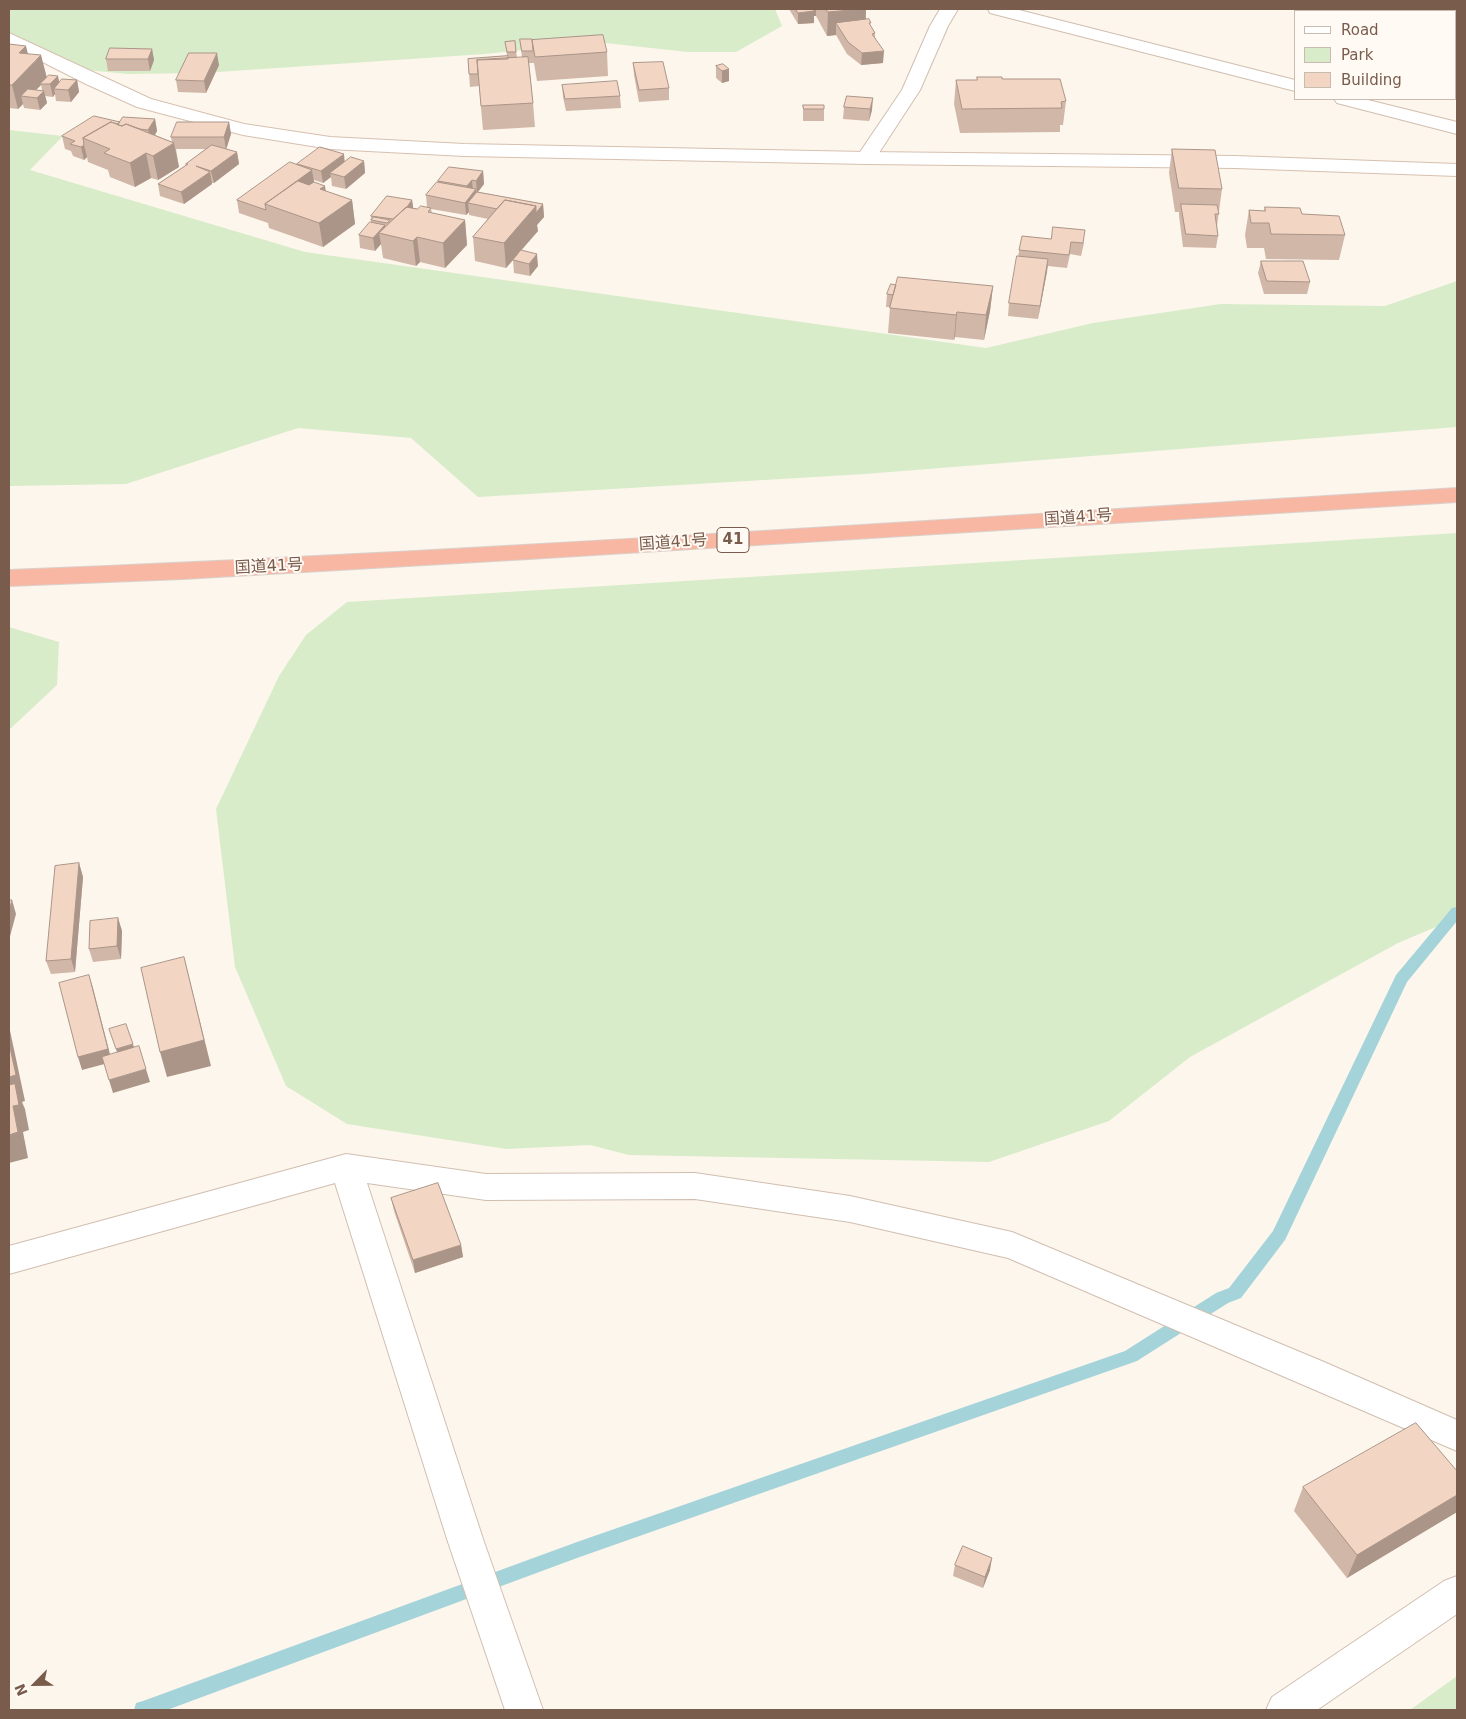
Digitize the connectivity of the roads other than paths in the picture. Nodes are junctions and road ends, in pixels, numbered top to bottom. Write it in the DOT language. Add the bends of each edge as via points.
graph roads {
  1 [pos="949,9"];
  2 [pos="996,9"];
  3 [pos="9,38"];
  4 [pos="1294,86"];
  5 [pos="1347,100"];
  6 [pos="1457,128"];
  7 [pos="866,158"];
  8 [pos="1457,170"];
  9 [pos="1457,482"];
  10 [pos="1457,495"];
  11 [pos="9,564"];
  12 [pos="9,578"];
  13 [pos="346,1167"];
  14 [pos="9,1260"];
  15 [pos="1457,1436"];
  16 [pos="1457,1593"];
  17 [pos="524,1710"];
  18 [pos="1285,1710"];
  1 -- 7 [label="street" via="911,90"];
  2 -- 4 [label="street"];
  3 -- 7 [label="street" via="144,103 243,129 330,143 464,150"];
  5 -- 6 [label="street"];
  7 -- 8 [label="street" via="1234,162"];
  9 -- 11 [label="highway, 国道41号 / 41" via="332,550"];
  10 -- 12 [label="highway, 国道41号 / 41" via="529,552"];
  13 -- 14 [label="street"];
  13 -- 15 [label="street" via="486,1187 695,1186 850,1210 1012,1246"];
  13 -- 17 [label="street" via="465,1539"];
  16 -- 18 [label="street"];
}
